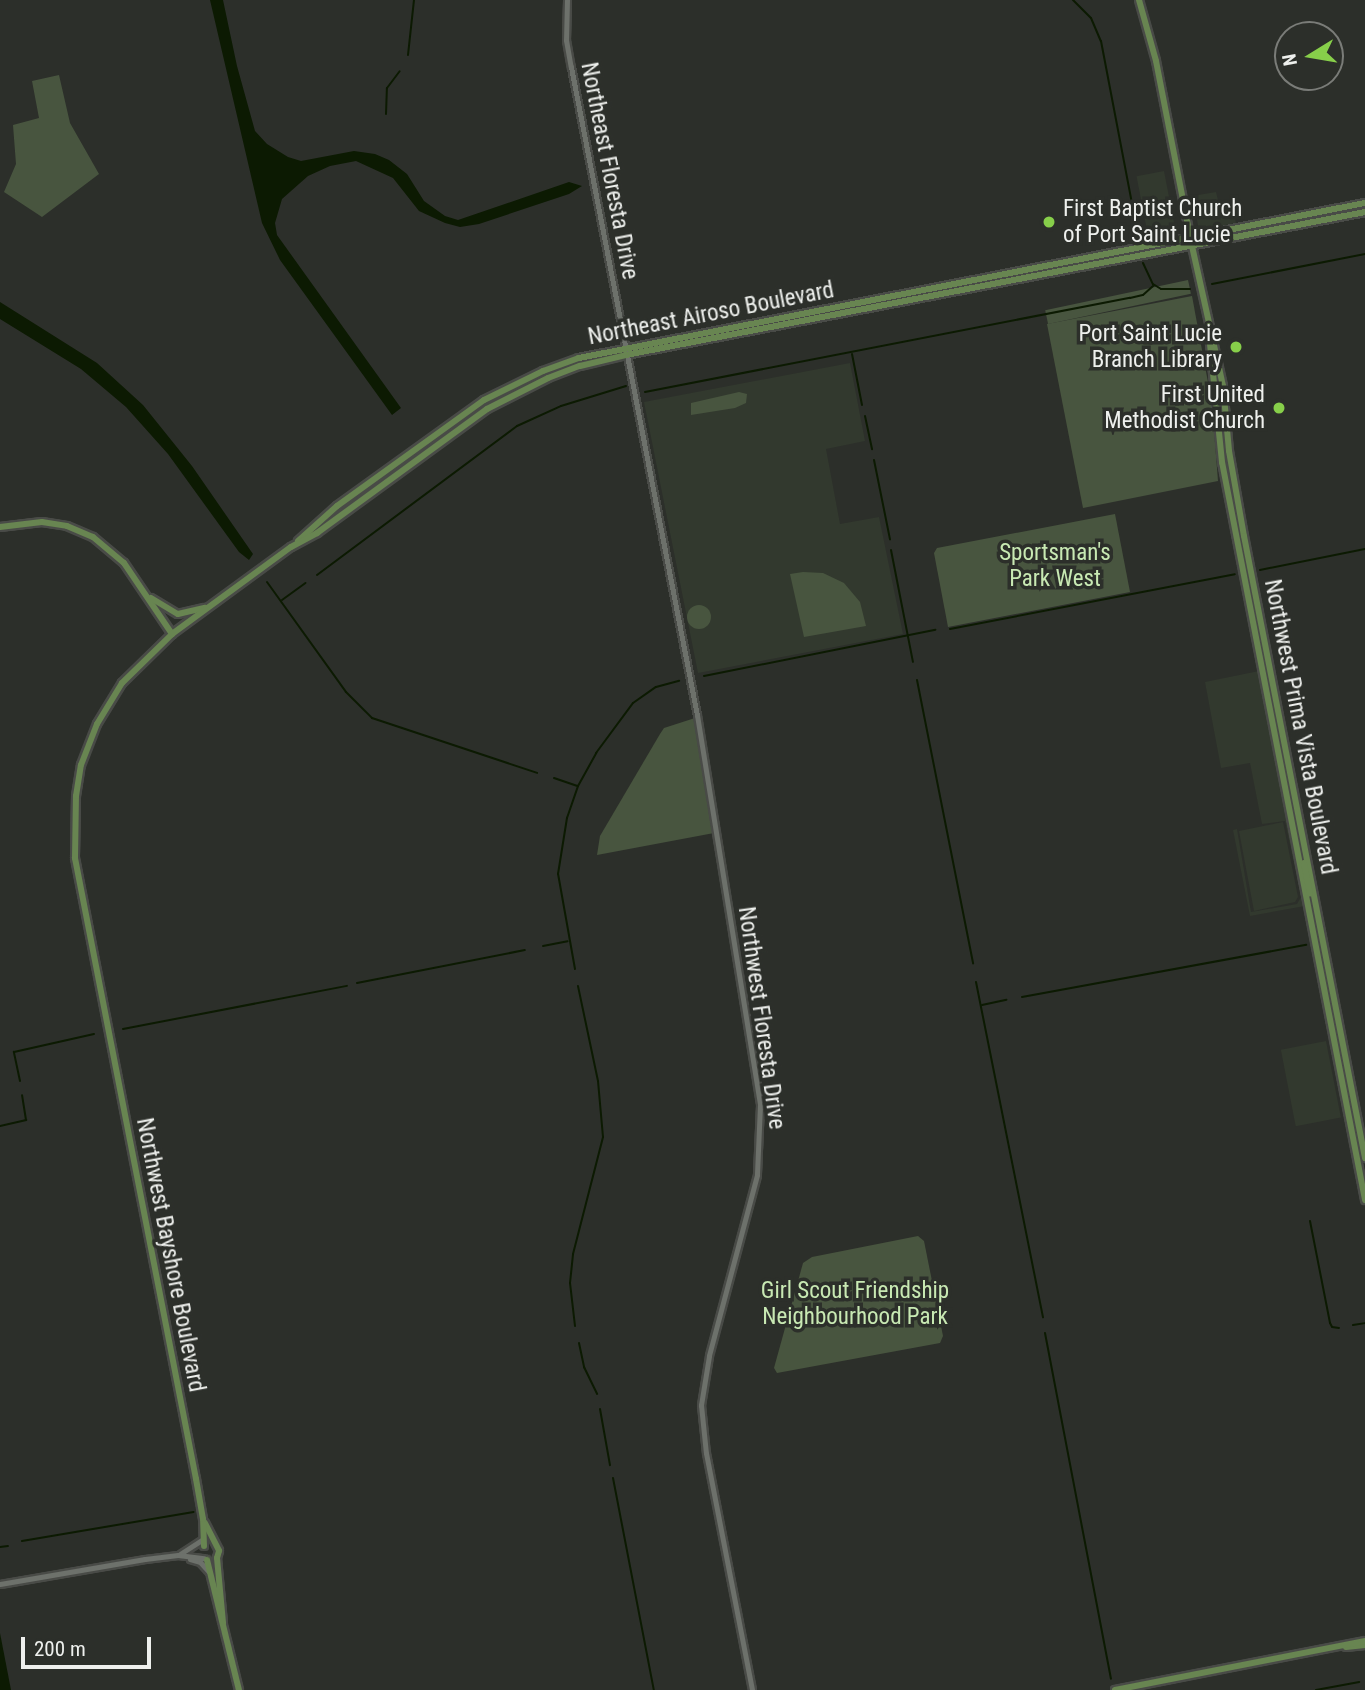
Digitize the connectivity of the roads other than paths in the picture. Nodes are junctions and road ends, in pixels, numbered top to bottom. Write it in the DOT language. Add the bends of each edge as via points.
graph roads {
  1 [pos="567,0"];
  2 [pos="1139,0"];
  3 [pos="1365,203"];
  4 [pos="1365,212"];
  5 [pos="1191,242"];
  6 [pos="1209,328"];
  7 [pos="626,352"];
  8 [pos="0,527"];
  9 [pos="148,596"];
  10 [pos="210,606"];
  11 [pos="172,634"];
  12 [pos="1298,856"];
  13 [pos="1316,901"];
  14 [pos="1365,1158"];
  15 [pos="1365,1200"];
  16 [pos="203,1518"];
  17 [pos="203,1544"];
  18 [pos="214,1544"];
  19 [pos="179,1555"];
  20 [pos="217,1558"];
  21 [pos="205,1559"];
  22 [pos="209,1572"];
  23 [pos="0,1584"];
  24 [pos="223,1625"];
  25 [pos="1365,1643"];
  26 [pos="239,1690"];
  27 [pos="751,1690"];
  28 [pos="1115,1690"];
  1 -- 7 [label="street, Northeast Floresta Drive" via="566,40"];
  2 -- 5 [label="main road" via="1156,61"];
  3 -- 5 [label="main road"];
  4 -- 5 [label="main road"];
  5 -- 6 [label="main road"];
  5 -- 7 [label="main road, Northeast Airoso Boulevard"];
  6 -- 12 [label="main road, Northwest Prima Vista Boulevard" via="1227,486"];
  6 -- 13 [label="main road, Northwest Prima Vista Boulevard"];
  7 -- 10 [label="main road, Northeast Airoso Boulevard" via="579,358 484,400 337,506 291,547"];
  7 -- 27 [label="street, Northwest Floresta Drive" via="699,727 760,1105 757,1175 709,1356 701,1405"];
  8 -- 9 [label="main road" via="41,522 77,529 112,551"];
  9 -- 10 [label="main road" via="178,614"];
  9 -- 11 [label="main road"];
  10 -- 11 [label="main road, Northeast Airoso Boulevard"];
  11 -- 16 [label="main road, Northwest Bayshore Boulevard" via="122,683 107,706 80,772 73,828 75,858"];
  12 -- 13 [label="main road" via="1311,898"];
  12 -- 15 [label="main road, Northwest Prima Vista Boulevard"];
  13 -- 14 [label="main road, Northwest Prima Vista Boulevard"];
  16 -- 17 [label="main road, Northwest Bayshore Boulevard"];
  16 -- 18 [label="main road, Northwest Bayshore Boulevard"];
  17 -- 18 [label="main road"];
  17 -- 19 [label="street"];
  17 -- 21 [label="main road, Northwest Bayshore Boulevard"];
  18 -- 20 [label="main road, Northwest Bayshore Boulevard"];
  19 -- 21 [label="street"];
  19 -- 22 [label="street" via="200,1562"];
  19 -- 23 [label="street"];
  20 -- 21 [label="main road"];
  20 -- 24 [label="main road"];
  21 -- 22 [label="main road"];
  22 -- 24 [label="main road"];
  24 -- 26 [label="main road"];
  25 -- 28 [label="main road"];
}
